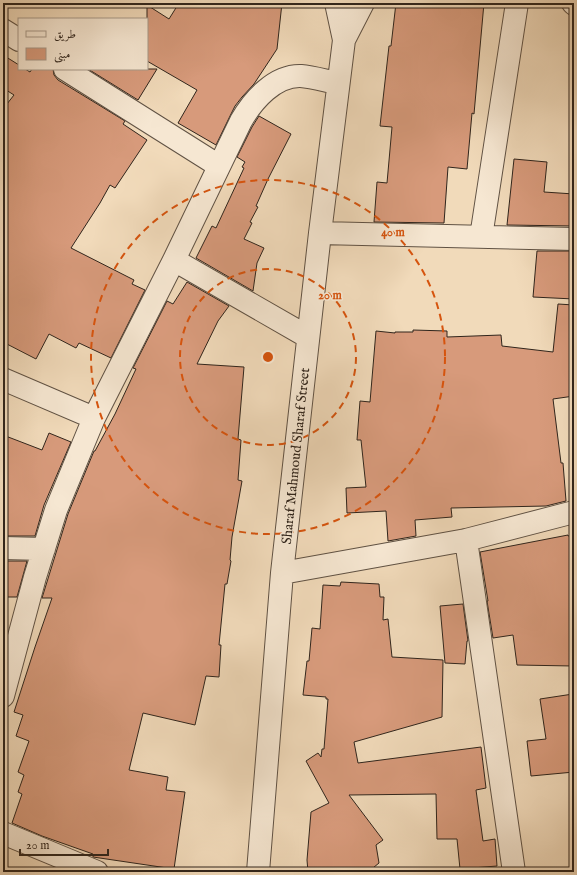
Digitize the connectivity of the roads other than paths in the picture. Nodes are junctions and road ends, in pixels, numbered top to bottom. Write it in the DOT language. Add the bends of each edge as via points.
graph roads {
  1 [pos="336,3"];
  2 [pos="363,3"];
  3 [pos="517,3"];
  4 [pos="3,30"];
  5 [pos="18,39"];
  6 [pos="344,40"];
  7 [pos="67,70"];
  8 [pos="338,83"];
  9 [pos="218,166"];
  10 [pos="320,233"];
  11 [pos="481,237"];
  12 [pos="574,239"];
  13 [pos="174,260"];
  14 [pos="308,337"];
  15 [pos="3,379"];
  16 [pos="94,418"];
  17 [pos="574,512"];
  18 [pos="466,540"];
  19 [pos="3,548"];
  20 [pos="44,549"];
  21 [pos="282,573"];
  22 [pos="3,696"];
  23 [pos="3,832"];
  24 [pos="98,872"];
  25 [pos="258,872"];
  26 [pos="514,872"];
  1 -- 6 [label="street"];
  2 -- 6 [label="street"];
  3 -- 11 [label="street"];
  4 -- 5 [label="street"];
  6 -- 8 [label="street, Sharaf Mahmoud Sharaf Street"];
  7 -- 9 [label="street"];
  8 -- 9 [label="street" via="301,76 277,82 246,111"];
  8 -- 10 [label="street, Sharaf Mahmoud Sharaf Street"];
  9 -- 13 [label="street"];
  10 -- 11 [label="street"];
  10 -- 14 [label="street, Sharaf Mahmoud Sharaf Street"];
  11 -- 12 [label="street"];
  13 -- 14 [label="street"];
  13 -- 16 [label="street"];
  14 -- 21 [label="street, Sharaf Mahmoud Sharaf Street"];
  15 -- 16 [label="street"];
  16 -- 20 [label="street" via="56,510"];
  17 -- 18 [label="street"];
  18 -- 21 [label="street"];
  18 -- 26 [label="street"];
  19 -- 20 [label="street"];
  20 -- 22 [label="street"];
  21 -- 25 [label="street, Sharaf Mahmoud Sharaf Street"];
  23 -- 24 [label="street"];
}
